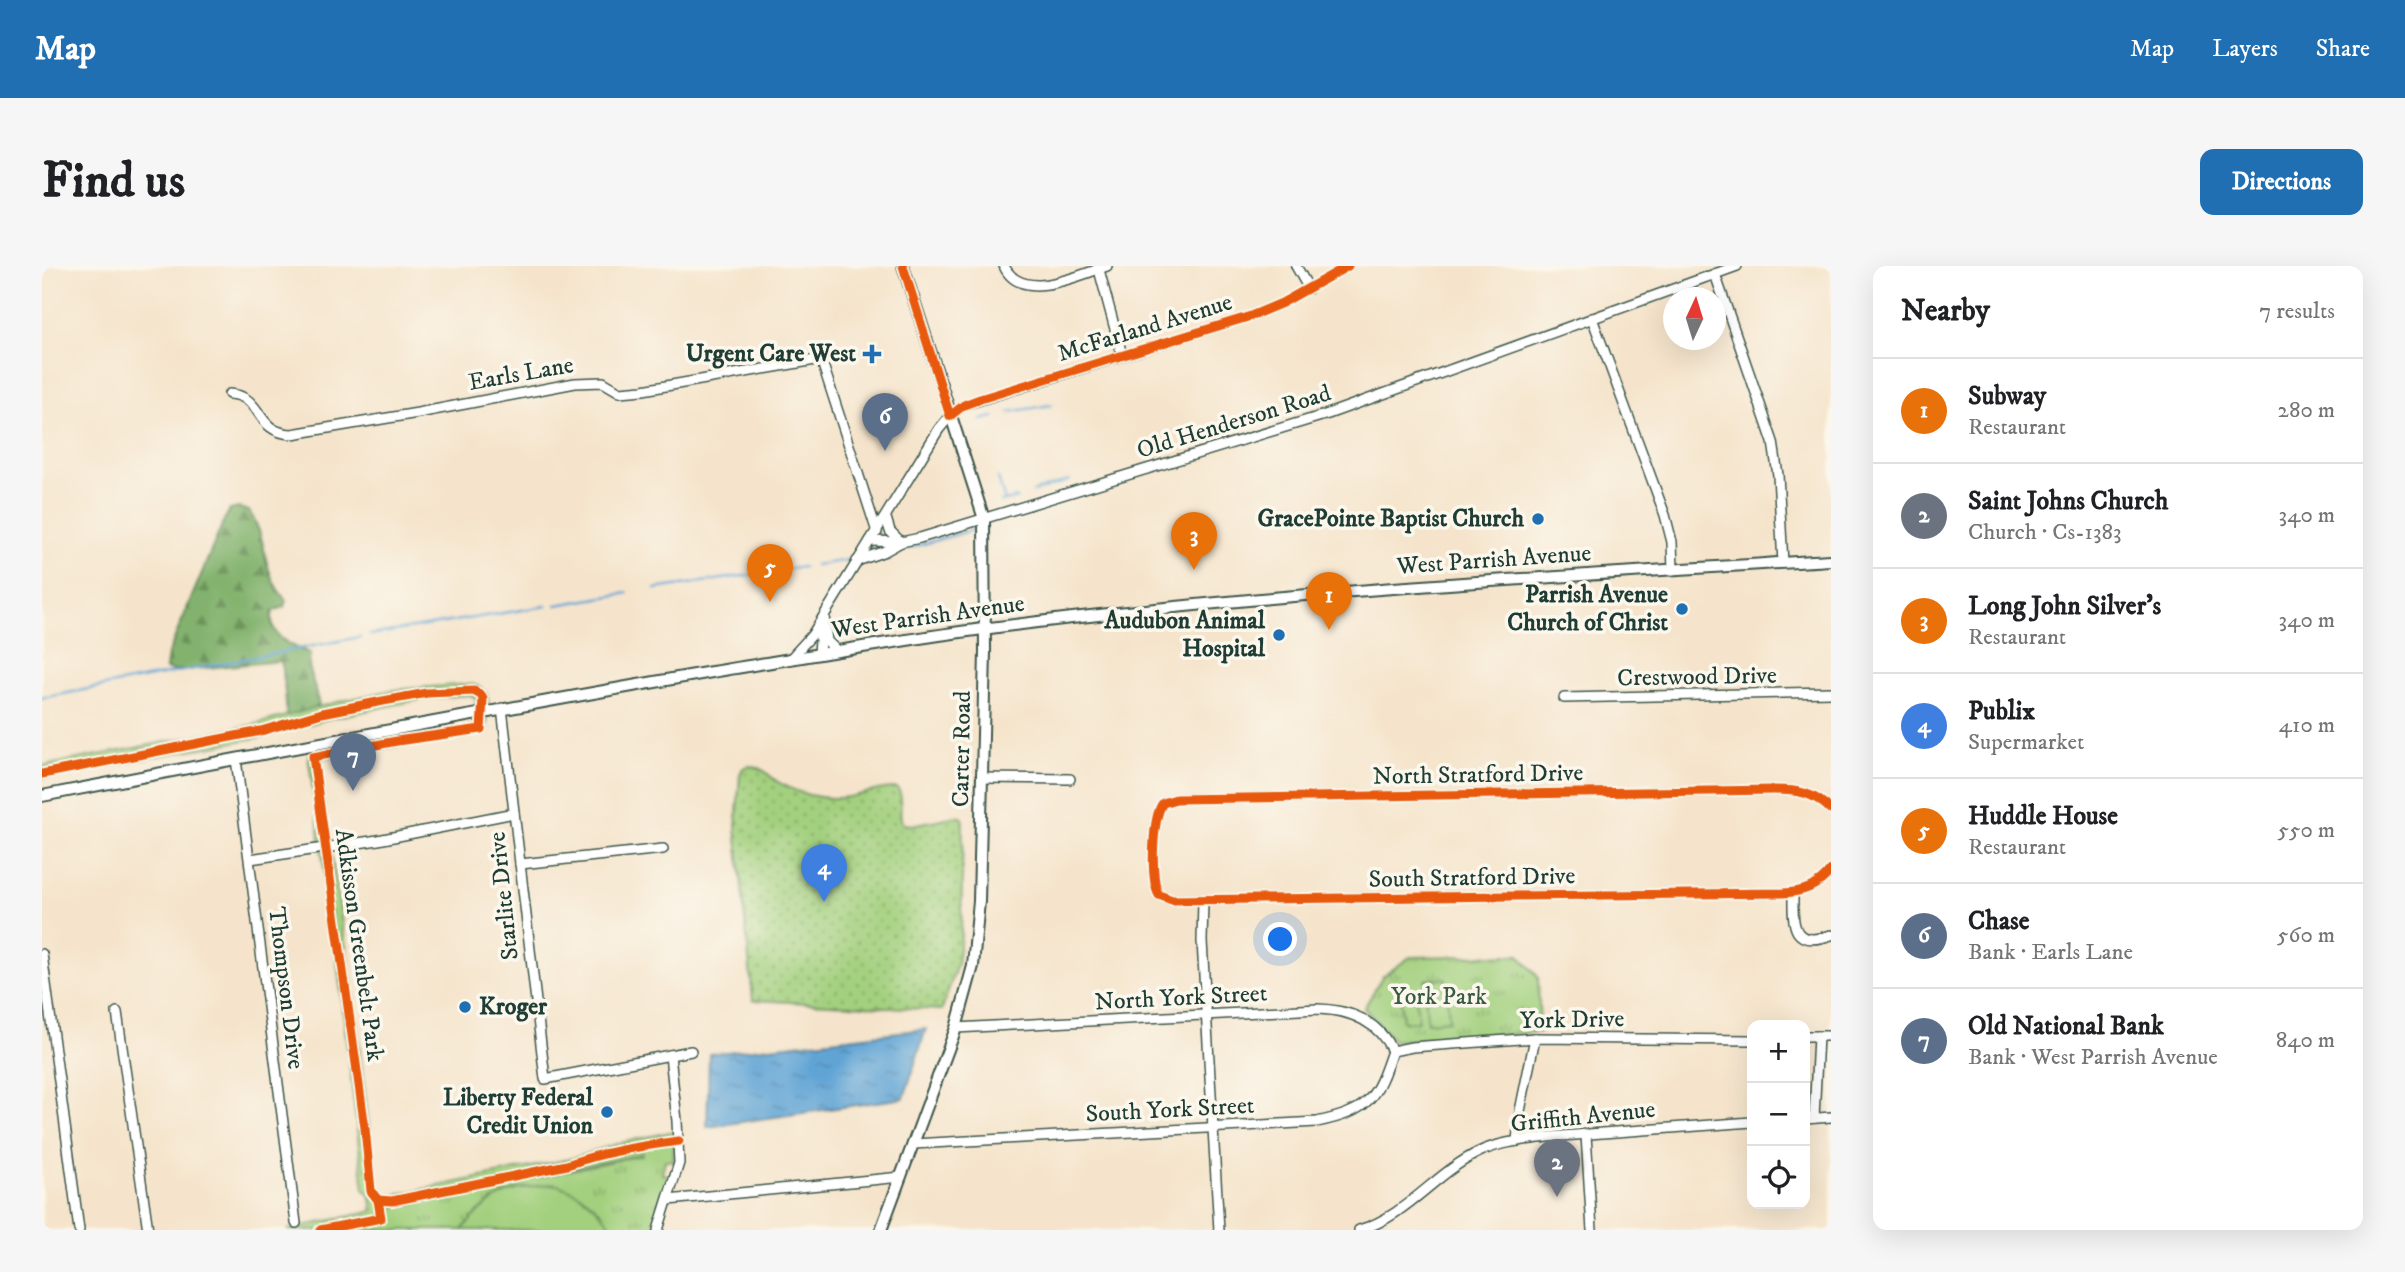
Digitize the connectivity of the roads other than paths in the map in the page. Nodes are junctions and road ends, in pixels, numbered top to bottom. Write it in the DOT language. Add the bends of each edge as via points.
graph roads {
  1 [pos="903,266"];
  2 [pos="1004,266"];
  3 [pos="1296,266"];
  4 [pos="1348,266"];
  5 [pos="1737,266"];
  6 [pos="1101,267"];
  7 [pos="1715,274"];
  8 [pos="1309,289"];
  9 [pos="1592,317"];
  10 [pos="1122,355"];
  11 [pos="229,394"];
  12 [pos="950,416"];
  13 [pos="886,518"];
  14 [pos="984,519"];
  15 [pos="877,532"];
  16 [pos="870,541"];
  17 [pos="901,542"];
  18 [pos="1831,560"];
  19 [pos="857,561"];
  20 [pos="1783,563"];
  21 [pos="1673,570"];
  22 [pos="824,616"];
  23 [pos="985,629"];
  24 [pos="837,651"];
  25 [pos="819,654"];
  26 [pos="790,659"];
  27 [pos="1831,692"];
  28 [pos="1564,698"];
  29 [pos="502,708"];
  30 [pos="236,759"];
  31 [pos="982,778"];
  32 [pos="1070,779"];
  33 [pos="42,796"];
  34 [pos="1831,810"];
  35 [pos="514,813"];
  36 [pos="1154,845"];
  37 [pos="663,849"];
  38 [pos="250,859"];
  39 [pos="520,864"];
  40 [pos="1831,870"];
  41 [pos="1793,893"];
  42 [pos="1203,900"];
  43 [pos="1831,935"];
  44 [pos="42,954"];
  45 [pos="117,1012"];
  46 [pos="1206,1015"];
  47 [pos="956,1028"];
  48 [pos="1810,1036"];
  49 [pos="1818,1036"];
  50 [pos="1831,1036"];
  51 [pos="1535,1038"];
  52 [pos="1747,1040"];
  53 [pos="691,1051"];
  54 [pos="1392,1051"];
  55 [pos="670,1055"];
  56 [pos="1831,1117"];
  57 [pos="1810,1118"];
  58 [pos="1747,1122"];
  59 [pos="1213,1128"];
  60 [pos="1586,1135"];
  61 [pos="1517,1141"];
  62 [pos="913,1144"];
  63 [pos="901,1177"];
  64 [pos="668,1200"];
  65 [pos="296,1223"];
  66 [pos="79,1230"];
  67 [pos="148,1230"];
  68 [pos="658,1230"];
  69 [pos="881,1230"];
  70 [pos="1219,1230"];
  71 [pos="1359,1230"];
  72 [pos="1592,1230"];
  1 -- 12 [label="main road, Carter Road"];
  2 -- 6 [label="street" via="1015,281 1031,286"];
  3 -- 8 [label="street"];
  4 -- 8 [label="street, McFarland Avenue"];
  5 -- 7 [label="street, Old Henderson Road"];
  6 -- 10 [label="street"];
  7 -- 9 [label="street, Old Henderson Road"];
  7 -- 20 [label="street" via="1773,442"];
  8 -- 10 [label="street, McFarland Avenue" via="1251,316"];
  9 -- 14 [label="street, Old Henderson Road" via="1323,415"];
  9 -- 21 [label="street" via="1665,515"];
  10 -- 12 [label="street, McFarland Avenue" via="980,398"];
  11 -- 15 [label="street, Earls Lane" via="248,400 267,427 292,434 575,383 603,382 620,392 643,390 821,359"];
  12 -- 13 [label="street, McFarland Avenue"];
  12 -- 14 [label="main road, Carter Road"];
  13 -- 15 [label="street, McFarland Avenue"];
  13 -- 17 [label="street"];
  14 -- 17 [label="street, Old Henderson Road"];
  14 -- 23 [label="main road, Carter Road"];
  15 -- 16 [label="street, McFarland Avenue"];
  16 -- 17 [label="street, Old Henderson Road"];
  16 -- 19 [label="street"];
  17 -- 19 [label="street"];
  18 -- 20 [label="main road, West Parrish Avenue"];
  19 -- 22 [label="street"];
  20 -- 21 [label="main road, West Parrish Avenue"];
  21 -- 23 [label="main road, West Parrish Avenue" via="1266,597"];
  22 -- 24 [label="street" via="827,641"];
  22 -- 25 [label="street"];
  22 -- 26 [label="street"];
  23 -- 24 [label="main road, West Parrish Avenue"];
  23 -- 31 [label="main road, Carter Road"];
  24 -- 25 [label="main road, West Parrish Avenue"];
  25 -- 26 [label="main road, West Parrish Avenue"];
  26 -- 29 [label="main road, West Parrish Avenue"];
  27 -- 28 [label="street, Crestwood Drive"];
  29 -- 30 [label="main road, West Parrish Avenue"];
  29 -- 35 [label="street, Starlite Drive"];
  30 -- 33 [label="main road, West Parrish Avenue"];
  30 -- 38 [label="street, Thompson Drive"];
  31 -- 32 [label="street"];
  31 -- 47 [label="main road, Carter Road" via="977,936"];
  34 -- 36 [label="street, North Stratford Drive" via="1806,792 1774,790 1175,799 1159,808"];
  35 -- 38 [label="street"];
  35 -- 39 [label="street, Starlite Drive"];
  36 -- 42 [label="street, South Stratford Drive" via="1153,883 1159,895 1172,900"];
  37 -- 39 [label="street"];
  38 -- 65 [label="street, Thompson Drive"];
  39 -- 55 [label="street, Starlite Drive" via="545,1079"];
  40 -- 41 [label="street, South Stratford Drive" via="1814,886"];
  41 -- 42 [label="street, South Stratford Drive"];
  41 -- 43 [label="street" via="1797,932 1816,940"];
  42 -- 46 [label="street"];
  44 -- 66 [label="street"];
  45 -- 67 [label="street"];
  46 -- 47 [label="street, North York Street"];
  46 -- 54 [label="street, North York Street" via="1340,1010 1368,1021"];
  46 -- 59 [label="street"];
  47 -- 62 [label="main road, Carter Road"];
  48 -- 49 [label="street"];
  49 -- 50 [label="street"];
  49 -- 57 [label="street"];
  51 -- 52 [label="street, York Drive"];
  51 -- 54 [label="street, York Drive"];
  51 -- 61 [label="street"];
  53 -- 55 [label="street"];
  54 -- 59 [label="street, South York Street" via="1378,1090 1343,1116 1317,1122"];
  55 -- 64 [label="street" via="679,1150"];
  56 -- 57 [label="street"];
  58 -- 60 [label="street, Griffith Avenue"];
  59 -- 62 [label="street, South York Street"];
  59 -- 70 [label="street"];
  60 -- 61 [label="street, Griffith Avenue"];
  60 -- 72 [label="street"];
  61 -- 71 [label="street, Griffith Avenue" via="1478,1152 1405,1208"];
  62 -- 63 [label="main road, Carter Road"];
  63 -- 64 [label="street"];
  63 -- 69 [label="main road, Carter Road"];
  64 -- 68 [label="street"];
}
